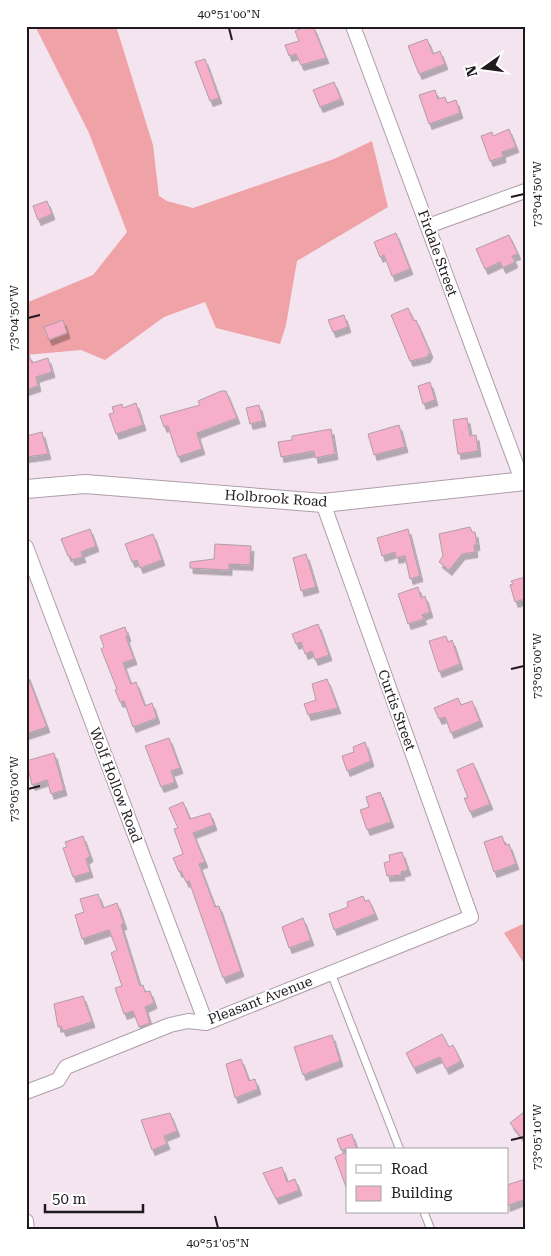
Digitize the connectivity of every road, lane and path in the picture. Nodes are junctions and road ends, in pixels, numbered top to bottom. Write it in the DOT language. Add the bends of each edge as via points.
graph roads {
  1 [pos="353,26"];
  2 [pos="525,191"];
  3 [pos="428,226"];
  4 [pos="524,480"];
  5 [pos="26,489"];
  6 [pos="323,503"];
  7 [pos="26,547"];
  8 [pos="471,917"];
  9 [pos="331,973"];
  10 [pos="206,1023"];
  11 [pos="26,1092"];
  12 [pos="399,1148"];
  13 [pos="425,1214"];
  14 [pos="26,1222"];
  15 [pos="28,1230"];
  16 [pos="431,1230"];
  1 -- 3 [label="street, Firdale Street"];
  2 -- 3 [label="street"];
  3 -- 4 [label="street, Firdale Street"];
  4 -- 6 [label="street, Holbrook Road"];
  5 -- 6 [label="street, Holbrook Road" via="86,484"];
  6 -- 8 [label="street, Curtis Street"];
  7 -- 10 [label="street, Wolf Hollow Road"];
  8 -- 9 [label="street, Pleasant Avenue"];
  9 -- 10 [label="street, Pleasant Avenue"];
  9 -- 12 [label="lane"];
  10 -- 11 [label="street, Pleasant Avenue" via="188,1020 170,1025 66,1066 58,1080"];
  13 -- 16 [label="lane"];
  14 -- 15 [label="street"];
}
